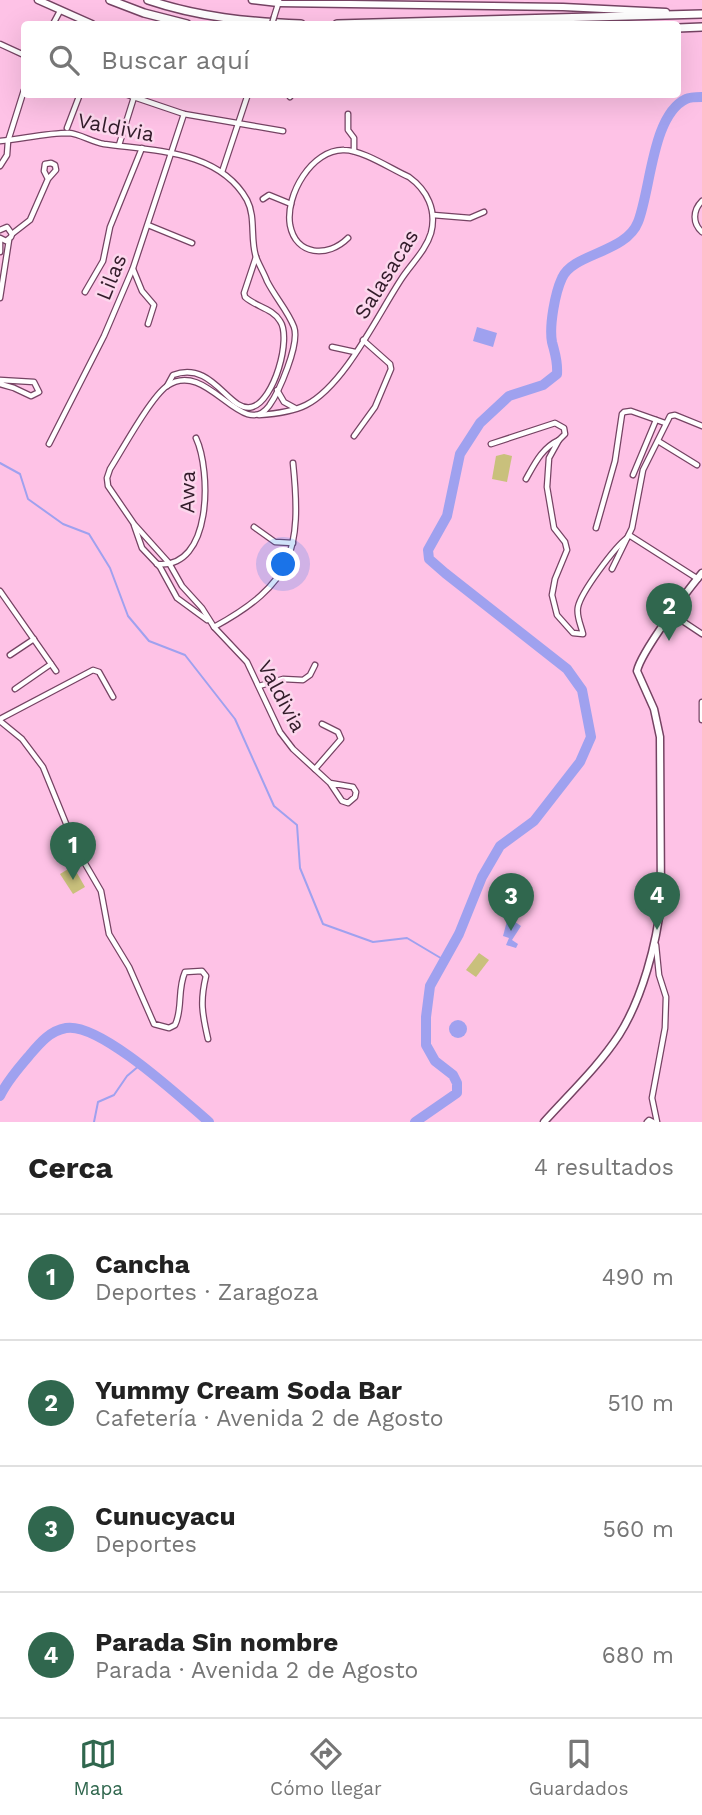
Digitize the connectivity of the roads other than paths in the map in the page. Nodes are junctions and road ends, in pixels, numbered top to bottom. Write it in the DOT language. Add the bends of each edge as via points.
graph roads {
  1 [pos="38,0"];
  2 [pos="110,0"];
  3 [pos="148,0"];
  4 [pos="252,0"];
  5 [pos="278,2"];
  6 [pos="61,11"];
  7 [pos="681,14"];
  8 [pos="702,14"];
  9 [pos="55,21"];
  10 [pos="85,21"];
  11 [pos="175,21"];
  12 [pos="254,21"];
  13 [pos="273,21"];
  14 [pos="440,21"];
  15 [pos="702,27"];
  16 [pos="681,28"];
  17 [pos="0,44"];
  18 [pos="21,54"];
  19 [pos="21,98"];
  20 [pos="78,98"];
  21 [pos="134,98"];
  22 [pos="140,98"];
  23 [pos="247,98"];
  24 [pos="184,114"];
  25 [pos="348,114"];
  26 [pos="239,123"];
  27 [pos="67,128"];
  28 [pos="283,131"];
  29 [pos="0,141"];
  30 [pos="8,141"];
  31 [pos="118,145"];
  32 [pos="142,148"];
  33 [pos="354,151"];
  34 [pos="172,154"];
  35 [pos="0,163"];
  36 [pos="222,172"];
  37 [pos="48,179"];
  38 [pos="263,199"];
  39 [pos="702,201"];
  40 [pos="291,204"];
  41 [pos="484,212"];
  42 [pos="433,215"];
  43 [pos="0,222"];
  44 [pos="148,225"];
  45 [pos="1,229"];
  46 [pos="702,232"];
  47 [pos="12,234"];
  48 [pos="0,238"];
  49 [pos="348,238"];
  50 [pos="9,240"];
  51 [pos="192,243"];
  52 [pos="0,252"];
  53 [pos="256,256"];
  54 [pos="133,268"];
  55 [pos="85,292"];
  56 [pos="0,299"];
  57 [pos="148,324"];
  58 [pos="363,340"];
  59 [pos="332,346"];
  60 [pos="355,352"];
  61 [pos="0,382"];
  62 [pos="273,384"];
  63 [pos="166,386"];
  64 [pos="277,390"];
  65 [pos="230,400"];
  66 [pos="296,408"];
  67 [pos="258,416"];
  68 [pos="656,420"];
  69 [pos="665,423"];
  70 [pos="702,426"];
  71 [pos="354,436"];
  72 [pos="196,438"];
  73 [pos="559,440"];
  74 [pos="658,441"];
  75 [pos="49,444"];
  76 [pos="491,444"];
  77 [pos="293,463"];
  78 [pos="697,465"];
  79 [pos="634,475"];
  80 [pos="526,479"];
  81 [pos="134,524"];
  82 [pos="254,527"];
  83 [pos="596,528"];
  84 [pos="628,537"];
  85 [pos="293,543"];
  86 [pos="169,563"];
  87 [pos="157,564"];
  88 [pos="612,569"];
  89 [pos="700,576"];
  90 [pos="0,590"];
  91 [pos="672,614"];
  92 [pos="209,621"];
  93 [pos="214,627"];
  94 [pos="702,635"];
  95 [pos="34,639"];
  96 [pos="10,655"];
  97 [pos="51,664"];
  98 [pos="314,665"];
  99 [pos="56,671"];
  100 [pos="259,686"];
  101 [pos="15,689"];
  102 [pos="113,697"];
  103 [pos="702,702"];
  104 [pos="0,720"];
  105 [pos="702,720"];
  106 [pos="322,724"];
  107 [pos="315,769"];
  108 [pos="330,783"];
  109 [pos="655,937"];
  110 [pos="208,1038"];
  111 [pos="544,1122"];
  112 [pos="647,1122"];
  113 [pos="655,1122"];
  1 -- 6 [label="main road"];
  2 -- 11 [label="highway"];
  3 -- 12 [label="highway" via="205,15"];
  4 -- 5 [label="main road"];
  5 -- 7 [label="main road"];
  5 -- 13 [label="street, bridge"];
  6 -- 9 [label="street"];
  6 -- 10 [label="main road"];
  7 -- 8 [label="highway"];
  7 -- 14 [label="highway"];
  15 -- 16 [label="highway"];
  17 -- 18 [label="street"];
  19 -- 30 [label="street"];
  20 -- 27 [label="street"];
  21 -- 31 [label="street"];
  22 -- 24 [label="street"];
  23 -- 26 [label="street"];
  24 -- 26 [label="street"];
  24 -- 34 [label="street, Lilas"];
  25 -- 33 [label="street"];
  26 -- 28 [label="street"];
  26 -- 36 [label="street"];
  29 -- 30 [label="street, Valdivia"];
  30 -- 31 [label="street, Valdivia" via="70,133"];
  30 -- 35 [label="street" via="7,155"];
  31 -- 32 [label="street, Valdivia"];
  32 -- 34 [label="street, Valdivia"];
  32 -- 55 [label="street" via="110,226 103,261"];
  33 -- 40 [label="street" via="340,149 316,159"];
  33 -- 42 [label="street, Salasacas" via="417,183"];
  34 -- 36 [label="street, Valdivia" via="199,160"];
  34 -- 44 [label="street, Lilas"];
  36 -- 53 [label="street" via="248,202"];
  37 -- 47 [label="street" via="30,219"];
  38 -- 40 [label="street" via="274,195"];
  39 -- 46 [label="street" via="695,219"];
  40 -- 49 [label="street" via="290,226 303,245 330,251"];
  41 -- 42 [label="street" via="470,218"];
  42 -- 58 [label="street, Salasacas" via="426,245"];
  43 -- 45 [label="street"];
  44 -- 51 [label="street"];
  44 -- 54 [label="street, Lilas"];
  45 -- 47 [label="street" via="11,229"];
  47 -- 50 [label="street"];
  48 -- 50 [label="street"];
  48 -- 52 [label="street"];
  50 -- 56 [label="street"];
  53 -- 62 [label="street" via="244,293 279,318 285,331"];
  53 -- 64 [label="street" via="295,330 293,350"];
  54 -- 57 [label="street" via="154,306"];
  54 -- 75 [label="street, Lilas"];
  58 -- 60 [label="street, Salasacas"];
  58 -- 71 [label="street" via="391,369 375,407"];
  59 -- 60 [label="street"];
  60 -- 66 [label="street, Salasacas" via="326,390"];
  61 -- 61 [label="street" via="32,396 39,392 34,382"];
  62 -- 64 [label="street"];
  62 -- 65 [label="street" via="253,407"];
  63 -- 65 [label="street" via="191,381"];
  63 -- 65 [label="street" via="173,375 193,372 208,378"];
  63 -- 81 [label="street, Valdivia" via="107,478"];
  64 -- 66 [label="street" via="284,402"];
  64 -- 67 [label="street"];
  65 -- 67 [label="street" via="246,415"];
  66 -- 67 [label="street, Salasacas"];
  68 -- 69 [label="street"];
  68 -- 79 [label="street"];
  68 -- 83 [label="street" via="631,411 622,414 615,461"];
  69 -- 70 [label="street" via="675,415"];
  69 -- 74 [label="street"];
  72 -- 86 [label="street, Awa" via="205,495 202,526 192,547"];
  73 -- 76 [label="street" via="564,428 555,423"];
  73 -- 80 [label="street" via="548,446"];
  73 -- 84 [label="street" via="549,458 547,487 554,528 567,550 552,595 557,615 573,633 583,634 578,611 581,600"];
  74 -- 78 [label="street"];
  74 -- 84 [label="street" via="643,470"];
  77 -- 85 [label="street" via="297,507"];
  81 -- 86 [label="street, Valdivia"];
  81 -- 87 [label="street, Valdivia" via="142,548"];
  82 -- 85 [label="street" via="275,542"];
  84 -- 88 [label="street"];
  84 -- 89 [label="street"];
  85 -- 93 [label="street" via="286,565 268,591"];
  86 -- 87 [label="street"];
  86 -- 92 [label="street, Valdivia"];
  87 -- 92 [label="street, Valdivia" via="177,598"];
  89 -- 91 [label="main road"];
  90 -- 95 [label="street"];
  91 -- 94 [label="street"];
  91 -- 109 [label="main road" via="637,671 654,709 660,737 661,901"];
  92 -- 93 [label="street, Valdivia"];
  93 -- 100 [label="street, Valdivia" via="247,662"];
  95 -- 96 [label="street"];
  95 -- 97 [label="street"];
  97 -- 99 [label="street"];
  97 -- 101 [label="street"];
  98 -- 100 [label="street" via="303,680 283,679"];
  100 -- 107 [label="street, Valdivia" via="279,732"];
  102 -- 104 [label="street" via="100,672 93,670"];
  103 -- 105 [label="street"];
  104 -- 110 [label="street" via="43,767 76,848 101,891 109,934 154,1024 175,1025 185,972 202,971 206,976 201,1011"];
  106 -- 107 [label="street" via="338,732 341,739"];
  107 -- 108 [label="street, Valdivia"];
  108 -- 108 [label="street, Valdivia" via="342,802 355,797 353,787"];
  109 -- 111 [label="main road" via="633,1009 618,1035"];
  109 -- 113 [label="street" via="666,997 652,1098"];
  112 -- 113 [label="street"];
}
